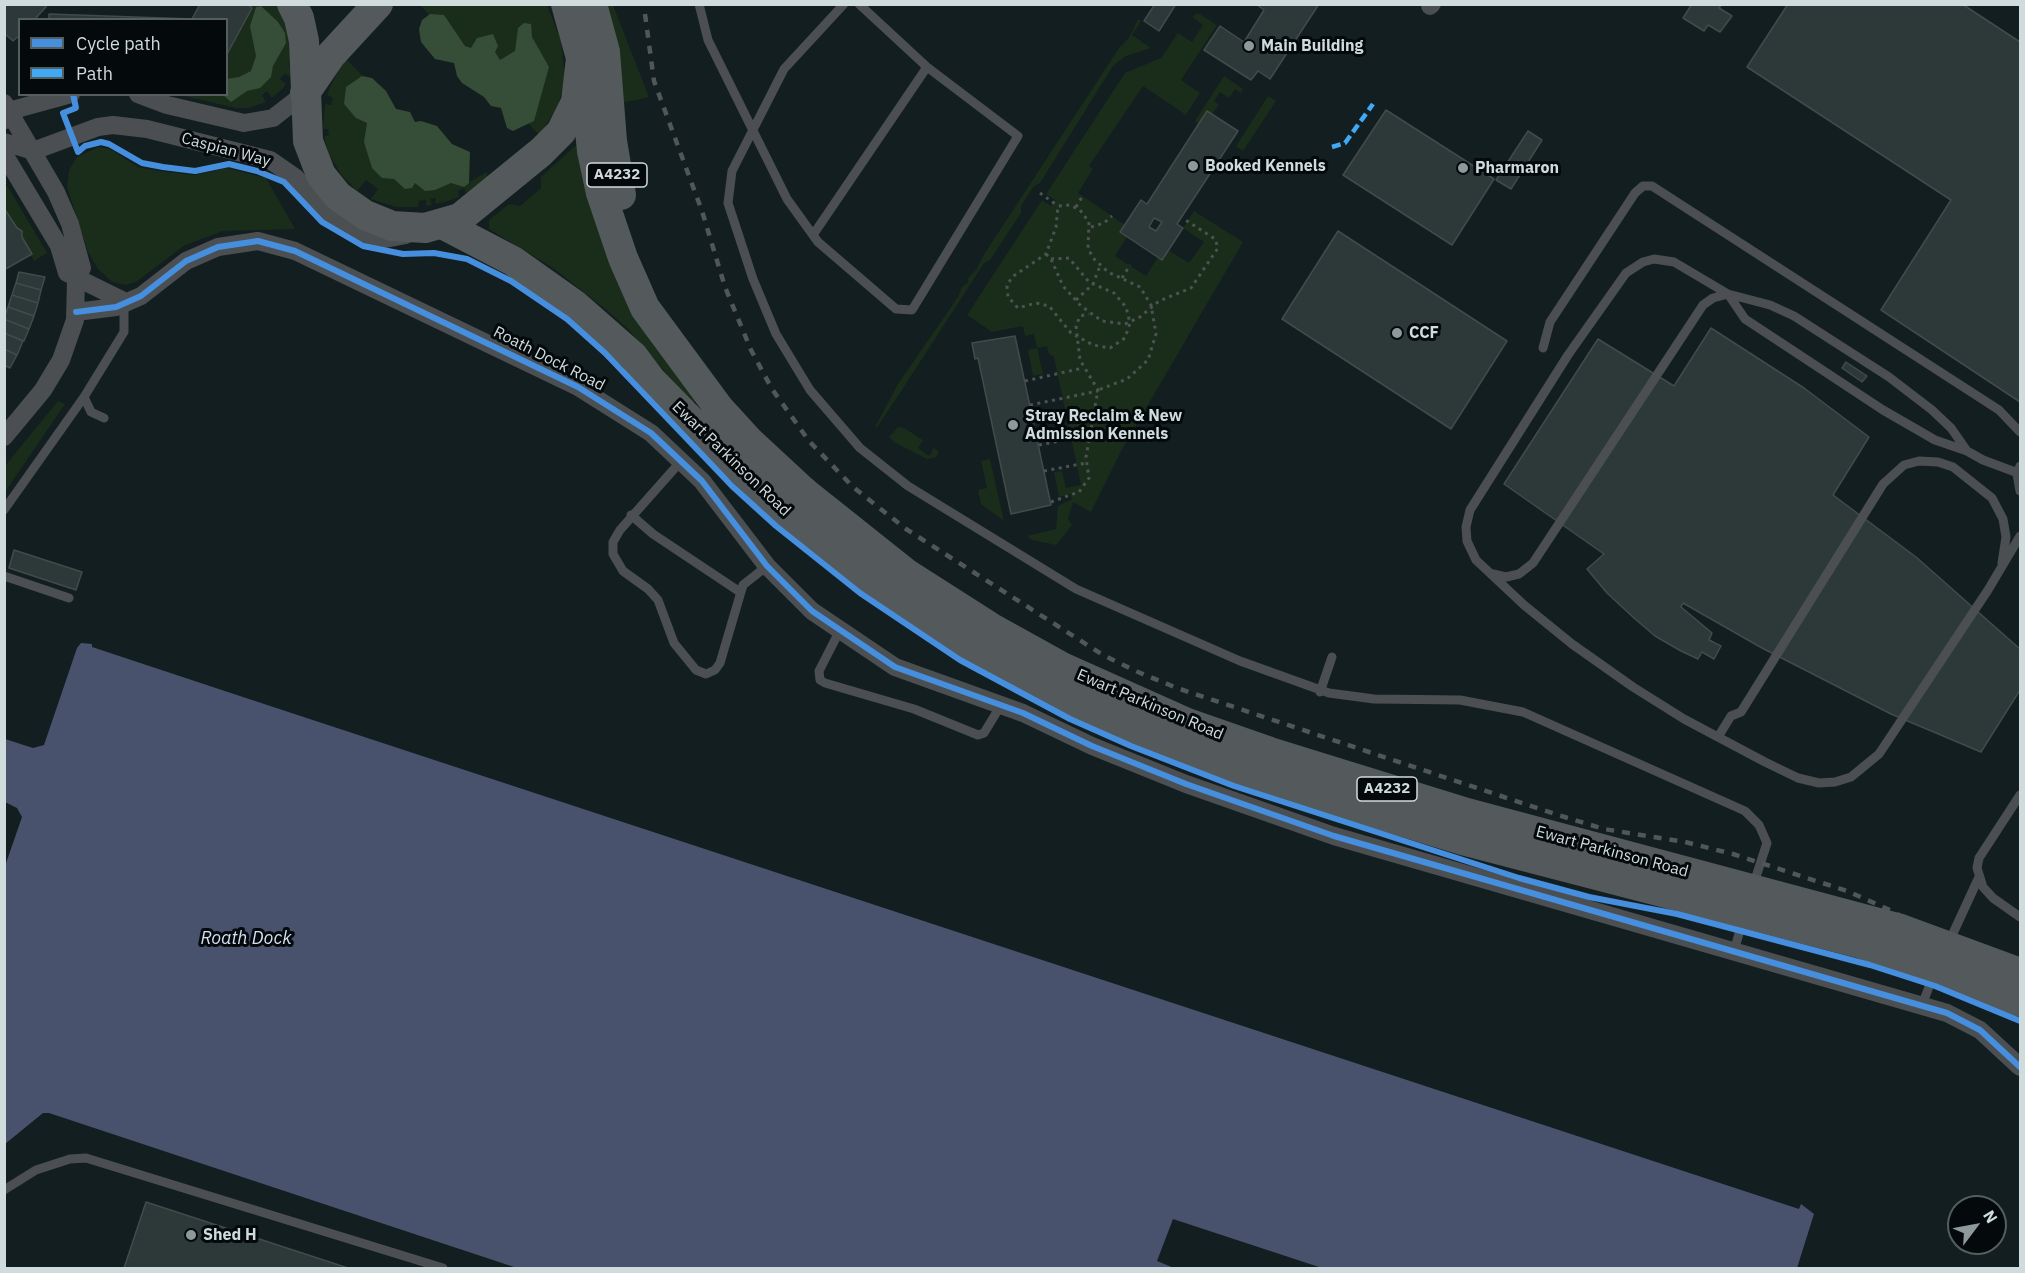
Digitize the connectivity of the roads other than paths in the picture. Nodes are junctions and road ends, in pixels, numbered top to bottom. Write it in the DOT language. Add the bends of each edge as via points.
graph roads {
  1 [pos="292,4"];
  2 [pos="378,4"];
  3 [pos="566,4"];
  4 [pos="592,4"];
  5 [pos="699,4"];
  6 [pos="844,4"];
  7 [pos="859,4"];
  8 [pos="581,58"];
  9 [pos="927,67"];
  10 [pos="305,93"];
  11 [pos="64,96"];
  12 [pos="143,96"];
  13 [pos="6,112"];
  14 [pos="752,131"];
  15 [pos="4,142"];
  16 [pos="33,151"];
  17 [pos="4,154"];
  18 [pos="435,226"];
  19 [pos="813,235"];
  20 [pos="76,279"];
  21 [pos="1728,294"];
  22 [pos="124,301"];
  23 [pos="76,312"];
  24 [pos="669,340"];
  25 [pos="1543,348"];
  26 [pos="84,396"];
  27 [pos="104,418"];
  28 [pos="2020,432"];
  29 [pos="4,437"];
  30 [pos="1967,451"];
  31 [pos="682,460"];
  32 [pos="2019,469"];
  33 [pos="2020,491"];
  34 [pos="795,503"];
  35 [pos="4,510"];
  36 [pos="631,515"];
  37 [pos="2020,536"];
  38 [pos="767,566"];
  39 [pos="2001,568"];
  40 [pos="1490,573"];
  41 [pos="4,576"];
  42 [pos="740,592"];
  43 [pos="69,598"];
  44 [pos="839,632"];
  45 [pos="1332,657"];
  46 [pos="1320,692"];
  47 [pos="1000,705"];
  48 [pos="1718,737"];
  49 [pos="2020,795"];
  50 [pos="1978,877"];
  51 [pos="1750,897"];
  52 [pos="1747,908"];
  53 [pos="2020,917"];
  54 [pos="1734,951"];
  55 [pos="1944,953"];
  56 [pos="1939,963"];
  57 [pos="2020,973"];
  58 [pos="2020,1002"];
  59 [pos="1922,1005"];
  60 [pos="2020,1067"];
  61 [pos="4,1190"];
  62 [pos="443,1269"];
  1 -- 10 [label="main road" via="304,41"];
  2 -- 10 [label="main road" via="344,38"];
  3 -- 8 [label="main road"];
  4 -- 24 [label="main road, A4232" via="605,52 612,141 624,207"];
  5 -- 14 [label="lane" via="708,40"];
  6 -- 14 [label="lane" via="791,59"];
  7 -- 9 [label="lane"];
  8 -- 18 [label="main road" via="576,102 561,132 479,205 460,218"];
  8 -- 24 [label="main road, Ewart Parkinson Road / A4232" via="596,171 611,227 645,308"];
  9 -- 19 [label="lane"];
  9 -- 19 [label="lane" via="1018,136 912,310 896,309"];
  10 -- 12 [label="street, Caspian Way" via="273,118 244,123"];
  10 -- 18 [label="main road" via="308,141 329,187 350,207 378,221 392,226"];
  11 -- 13 [label="street"];
  13 -- 16 [label="street"];
  14 -- 19 [label="lane" via="787,199"];
  14 -- 46 [label="lane" via="732,171 729,189 728,203 740,242 763,305 790,360 829,415 860,448 908,486 1076,589"];
  15 -- 16 [label="street"];
  16 -- 18 [label="street, Caspian Way" via="98,127 147,129 279,165 332,217 369,236 395,238"];
  16 -- 20 [label="street" via="70,224 82,268"];
  17 -- 20 [label="street" via="59,246 67,273"];
  18 -- 34 [label="main road, Ewart Parkinson Road / A4232" via="513,261 576,305 633,356 698,428"];
  20 -- 22 [label="street"];
  20 -- 23 [label="street"];
  21 -- 30 [label="lane" via="1745,319 1883,410 1935,440"];
  21 -- 30 [label="lane" via="1794,316 1889,377 1951,428"];
  21 -- 40 [label="lane" via="1703,305 1533,563 1519,574 1506,577"];
  21 -- 40 [label="lane" via="1674,262 1643,261 1626,273 1568,355 1470,510 1467,541 1476,560"];
  22 -- 23 [label="street, Roath Dock Road" via="116,307"];
  22 -- 26 [label="lane" via="124,332"];
  22 -- 31 [label="street, Roath Dock Road" via="141,296 200,253 237,243 273,244 389,294 578,387 651,433"];
  23 -- 29 [label="street" via="54,375"];
  24 -- 34 [label="main road, Ewart Parkinson Road / A4232"];
  25 -- 28 [label="lane" via="1550,322 1635,193 1643,186 1652,186 1999,410"];
  26 -- 27 [label="lane" via="91,412"];
  26 -- 35 [label="lane"];
  30 -- 32 [label="lane" via="1983,460"];
  31 -- 36 [label="lane"];
  31 -- 38 [label="street, Roath Dock Road"];
  32 -- 33 [label="lane"];
  34 -- 57 [label="main road, Ewart Parkinson Road / A4232, bridge" via="990,627 1082,677 1187,723 1467,813 1901,929"];
  34 -- 58 [label="main road, Ewart Parkinson Road / A4232, bridge" via="883,590 961,641 1037,685 1163,742 1260,778 1462,840 1863,945"];
  36 -- 42 [label="lane"];
  36 -- 42 [label="lane" via="613,542 613,555 623,571 658,600 674,643 696,670 706,674 720,663"];
  37 -- 39 [label="lane"];
  38 -- 42 [label="lane"];
  38 -- 44 [label="street, Roath Dock Road"];
  39 -- 48 [label="lane" via="1895,734 1879,754 1851,777 1819,783 1798,778"];
  39 -- 48 [label="lane" via="2006,537 2003,519 1992,498 1953,467 1919,461 1904,465 1883,484 1742,712 1731,716"];
  40 -- 48 [label="lane" via="1572,644 1633,687"];
  41 -- 43 [label="lane"];
  44 -- 47 [label="street, Roath Dock Road" via="910,674"];
  44 -- 47 [label="lane" via="819,670 820,680 825,684 914,709 978,735 984,733"];
  45 -- 46 [label="lane"];
  46 -- 51 [label="lane" via="1374,699 1460,700 1524,712 1744,811 1759,825 1767,843"];
  47 -- 54 [label="street, Roath Dock Road" via="1148,770 1334,836"];
  49 -- 50 [label="lane" via="1980,858"];
  50 -- 53 [label="lane" via="1993,898"];
  50 -- 55 [label="lane"];
  52 -- 54 [label="lane"];
  54 -- 59 [label="street, Roath Dock Road"];
  56 -- 59 [label="lane"];
  59 -- 60 [label="street, Roath Dock Road" via="1972,1025"];
  61 -- 62 [label="lane" via="36,1170 70,1158 86,1158"];
}
